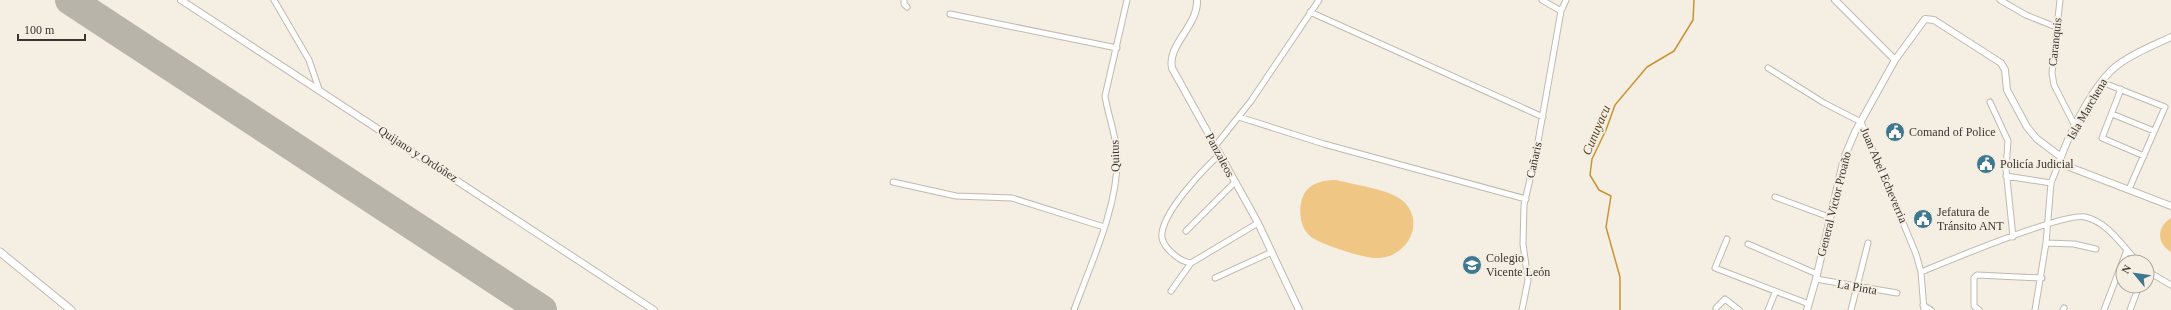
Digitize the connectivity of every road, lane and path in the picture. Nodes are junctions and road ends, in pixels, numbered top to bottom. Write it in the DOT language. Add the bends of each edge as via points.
graph roads {
  1 [pos="181,0"];
  2 [pos="274,0"];
  3 [pos="904,0"];
  4 [pos="1127,0"];
  5 [pos="1197,0"];
  6 [pos="1319,0"];
  7 [pos="1542,0"];
  8 [pos="1566,0"];
  9 [pos="1835,0"];
  10 [pos="2000,0"];
  11 [pos="2060,0"];
  12 [pos="906,7"];
  13 [pos="1561,11"];
  14 [pos="1310,12"];
  15 [pos="950,14"];
  16 [pos="2056,26"];
  17 [pos="2171,37"];
  18 [pos="1117,48"];
  19 [pos="1895,60"];
  20 [pos="1768,68"];
  21 [pos="2109,85"];
  22 [pos="319,89"];
  23 [pos="2122,90"];
  24 [pos="1990,102"];
  25 [pos="2112,114"];
  26 [pos="1543,116"];
  27 [pos="1239,117"];
  28 [pos="1861,122"];
  29 [pos="2075,126"];
  30 [pos="2154,132"];
  31 [pos="1216,145"];
  32 [pos="1220,154"];
  33 [pos="2144,156"];
  34 [pos="2060,160"];
  35 [pos="2006,176"];
  36 [pos="893,182"];
  37 [pos="1235,182"];
  38 [pos="2051,183"];
  39 [pos="2129,189"];
  40 [pos="1775,197"];
  41 [pos="1526,199"];
  42 [pos="2171,206"];
  43 [pos="1829,218"];
  44 [pos="1258,224"];
  45 [pos="2048,224"];
  46 [pos="1104,227"];
  47 [pos="1186,231"];
  48 [pos="2013,237"];
  49 [pos="1727,239"];
  50 [pos="1868,243"];
  51 [pos="2046,243"];
  52 [pos="1748,244"];
  53 [pos="2096,249"];
  54 [pos="2128,250"];
  55 [pos="0,252"];
  56 [pos="1272,252"];
  57 [pos="2131,254"];
  58 [pos="1191,263"];
  59 [pos="1921,272"];
  60 [pos="2155,276"];
  61 [pos="1816,277"];
  62 [pos="1215,278"];
  63 [pos="2042,278"];
  64 [pos="2171,285"];
  65 [pos="1857,287"];
  66 [pos="1171,291"];
  67 [pos="1775,292"];
  68 [pos="1897,293"];
  69 [pos="2136,294"];
  70 [pos="1808,307"];
  71 [pos="1923,307"];
  72 [pos="1716,308"];
  73 [pos="71,310"];
  74 [pos="654,310"];
  75 [pos="1074,310"];
  76 [pos="1299,310"];
  77 [pos="1522,310"];
  78 [pos="1738,310"];
  79 [pos="1768,310"];
  80 [pos="1850,310"];
  81 [pos="1931,310"];
  82 [pos="1979,310"];
  83 [pos="2035,310"];
  84 [pos="2104,310"];
  85 [pos="2130,310"];
  1 -- 22 [label="street, Quijano y Ordóñez"];
  2 -- 22 [label="street" via="308,60"];
  3 -- 12 [label="street"];
  4 -- 18 [label="street, Quitus"];
  5 -- 31 [label="street, Panzaleos" via="1195,17 1172,56 1171,64 1173,73"];
  6 -- 14 [label="street"];
  7 -- 13 [label="street"];
  8 -- 13 [label="street, Cañaris"];
  9 -- 19 [label="street"];
  10 -- 16 [label="street" via="2026,15"];
  11 -- 16 [label="street, Caranquis"];
  13 -- 26 [label="street, Cañaris"];
  14 -- 26 [label="street"];
  14 -- 27 [label="street"];
  15 -- 18 [label="street"];
  16 -- 29 [label="street, Caranquis" via="2052,73 2054,85"];
  17 -- 29 [label="street, Isla Marchena" via="2120,63 2108,73"];
  18 -- 46 [label="street, Quitus" via="1105,96 1114,129 1117,177"];
  19 -- 28 [label="street, General Victor Proaño"];
  19 -- 34 [label="street, General Victor Proaño" via="1920,23 1929,18 2001,63 2005,70 2007,90 2027,127"];
  20 -- 28 [label="street, Juan Abel Echeverria" via="1824,104"];
  21 -- 23 [label="street"];
  22 -- 74 [label="street, Quijano y Ordóñez"];
  23 -- 25 [label="street"];
  23 -- 30 [label="street" via="2164,105 2165,109"];
  24 -- 35 [label="street" via="2008,140"];
  25 -- 30 [label="street"];
  25 -- 33 [label="street" via="2102,138"];
  26 -- 41 [label="street, Cañaris"];
  27 -- 31 [label="street"];
  27 -- 41 [label="street" via="1324,144"];
  28 -- 43 [label="street, General Victor Proaño" via="1844,158"];
  28 -- 59 [label="street, Juan Abel Echeverria" via="1908,230"];
  29 -- 34 [label="street, Isla Marchena"];
  30 -- 33 [label="street"];
  31 -- 32 [label="street, Panzaleos"];
  32 -- 37 [label="street, Panzaleos"];
  32 -- 58 [label="street" via="1191,182 1174,208 1163,233 1162,239 1173,254"];
  33 -- 39 [label="street"];
  34 -- 38 [label="street, Isla Marchena"];
  34 -- 39 [label="street"];
  35 -- 38 [label="street"];
  35 -- 48 [label="street"];
  36 -- 46 [label="street" via="956,196 1012,198"];
  37 -- 44 [label="street, Panzaleos"];
  37 -- 47 [label="street"];
  38 -- 45 [label="street, Isla Marchena"];
  39 -- 42 [label="street"];
  40 -- 43 [label="street"];
  41 -- 77 [label="street, Cañaris" via="1523,235 1528,280"];
  43 -- 61 [label="street, General Victor Proaño"];
  44 -- 56 [label="street, Panzaleos"];
  44 -- 58 [label="street"];
  45 -- 48 [label="street"];
  45 -- 51 [label="street, Isla Marchena"];
  45 -- 54 [label="street" via="2084,216 2108,229"];
  46 -- 75 [label="street, Quitus"];
  48 -- 59 [label="street"];
  49 -- 67 [label="street" via="1715,268"];
  50 -- 65 [label="street"];
  51 -- 53 [label="street" via="2074,244"];
  51 -- 63 [label="street, Isla Marchena"];
  52 -- 61 [label="street, La Pinta"];
  54 -- 57 [label="street"];
  54 -- 84 [label="street"];
  55 -- 73 [label="main road"];
  56 -- 62 [label="street"];
  56 -- 76 [label="street, Panzaleos"];
  58 -- 66 [label="street"];
  59 -- 71 [label="street, Juan Abel Echeverria"];
  60 -- 64 [label="street"];
  61 -- 65 [label="street, La Pinta"];
  61 -- 70 [label="street, General Victor Proaño"];
  63 -- 82 [label="street" via="1976,275 1974,306"];
  63 -- 83 [label="street, Isla Marchena"];
  65 -- 68 [label="street, La Pinta"];
  65 -- 80 [label="street"];
  67 -- 70 [label="street"];
  67 -- 79 [label="street"];
  69 -- 85 [label="street"];
  71 -- 81 [label="street"];
  72 -- 78 [label="street" via="1725,299"];
}
